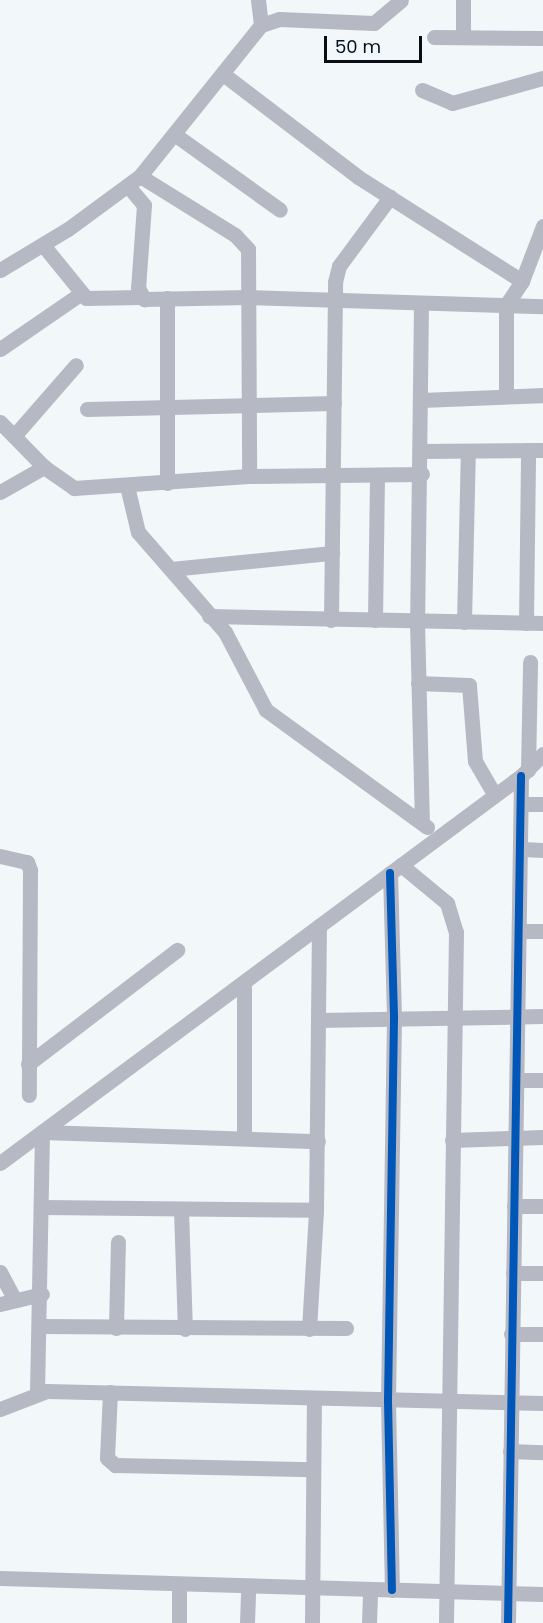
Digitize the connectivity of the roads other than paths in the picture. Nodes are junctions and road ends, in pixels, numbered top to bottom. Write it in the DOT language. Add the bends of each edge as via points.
graph roads {
  1 [pos="258,0"];
  2 [pos="400,0"];
  3 [pos="463,0"];
  4 [pos="261,26"];
  5 [pos="434,36"];
  6 [pos="463,37"];
  7 [pos="543,38"];
  8 [pos="223,74"];
  9 [pos="543,78"];
  10 [pos="422,90"];
  11 [pos="174,134"];
  12 [pos="134,181"];
  13 [pos="390,197"];
  14 [pos="280,210"];
  15 [pos="543,226"];
  16 [pos="43,245"];
  17 [pos="0,270"];
  18 [pos="522,280"];
  19 [pos="80,294"];
  20 [pos="141,297"];
  21 [pos="249,297"];
  22 [pos="167,298"];
  23 [pos="335,299"];
  24 [pos="421,304"];
  25 [pos="506,305"];
  26 [pos="543,306"];
  27 [pos="0,349"];
  28 [pos="76,365"];
  29 [pos="543,395"];
  30 [pos="506,396"];
  31 [pos="421,400"];
  32 [pos="249,403"];
  33 [pos="334,403"];
  34 [pos="166,406"];
  35 [pos="87,409"];
  36 [pos="0,422"];
  37 [pos="14,436"];
  38 [pos="421,450"];
  39 [pos="468,450"];
  40 [pos="535,450"];
  41 [pos="44,467"];
  42 [pos="422,474"];
  43 [pos="332,475"];
  44 [pos="377,475"];
  45 [pos="249,476"];
  46 [pos="167,483"];
  47 [pos="127,486"];
  48 [pos="0,492"];
  49 [pos="332,553"];
  50 [pos="171,569"];
  51 [pos="210,616"];
  52 [pos="331,620"];
  53 [pos="375,620"];
  54 [pos="417,621"];
  55 [pos="464,622"];
  56 [pos="526,623"];
  57 [pos="543,623"];
  58 [pos="530,663"];
  59 [pos="418,684"];
  60 [pos="543,754"];
  61 [pos="525,773"];
  62 [pos="495,795"];
  63 [pos="522,804"];
  64 [pos="543,804"];
  65 [pos="422,823"];
  66 [pos="439,836"];
  67 [pos="522,849"];
  68 [pos="543,850"];
  69 [pos="0,856"];
  70 [pos="396,869"];
  71 [pos="319,926"];
  72 [pos="521,931"];
  73 [pos="543,931"];
  74 [pos="177,950"];
  75 [pos="244,983"];
  76 [pos="519,1016"];
  77 [pos="543,1016"];
  78 [pos="394,1019"];
  79 [pos="452,1019"];
  80 [pos="319,1020"];
  81 [pos="28,1064"];
  82 [pos="517,1080"];
  83 [pos="543,1080"];
  84 [pos="29,1095"];
  85 [pos="42,1132"];
  86 [pos="516,1137"];
  87 [pos="543,1137"];
  88 [pos="244,1138"];
  89 [pos="452,1140"];
  90 [pos="318,1141"];
  91 [pos="0,1163"];
  92 [pos="514,1206"];
  93 [pos="543,1206"];
  94 [pos="42,1207"];
  95 [pos="181,1210"];
  96 [pos="316,1210"];
  97 [pos="118,1242"];
  98 [pos="0,1272"];
  99 [pos="513,1273"];
  100 [pos="543,1273"];
  101 [pos="42,1294"];
  102 [pos="7,1301"];
  103 [pos="42,1326"];
  104 [pos="116,1328"];
  105 [pos="346,1328"];
  106 [pos="186,1329"];
  107 [pos="309,1329"];
  108 [pos="512,1334"];
  109 [pos="543,1334"];
  110 [pos="110,1392"];
  111 [pos="37,1393"];
  112 [pos="314,1400"];
  113 [pos="387,1401"];
  114 [pos="450,1402"];
  115 [pos="510,1403"];
  116 [pos="543,1403"];
  117 [pos="0,1408"];
  118 [pos="510,1452"];
  119 [pos="543,1452"];
  120 [pos="313,1469"];
  121 [pos="0,1578"];
  122 [pos="179,1585"];
  123 [pos="248,1587"];
  124 [pos="312,1589"];
  125 [pos="370,1589"];
  126 [pos="392,1590"];
  127 [pos="447,1590"];
  128 [pos="510,1592"];
  129 [pos="543,1594"];
  130 [pos="179,1623"];
  131 [pos="248,1623"];
  132 [pos="312,1623"];
  133 [pos="369,1623"];
  134 [pos="446,1623"];
  135 [pos="508,1623"];
  1 -- 4 [label="street"];
  2 -- 4 [label="street" via="374,23 279,19"];
  3 -- 6 [label="street"];
  4 -- 8 [label="street"];
  5 -- 6 [label="street"];
  6 -- 7 [label="street"];
  8 -- 11 [label="street"];
  8 -- 13 [label="street"];
  9 -- 10 [label="street" via="452,103"];
  11 -- 12 [label="street"];
  11 -- 14 [label="street"];
  12 -- 16 [label="street"];
  12 -- 20 [label="street" via="144,205"];
  12 -- 21 [label="street" via="243,241 250,256"];
  13 -- 18 [label="street"];
  13 -- 23 [label="street" via="339,266"];
  15 -- 18 [label="street"];
  16 -- 17 [label="street"];
  16 -- 19 [label="street"];
  18 -- 25 [label="street"];
  19 -- 20 [label="street" via="93,299"];
  19 -- 27 [label="street"];
  20 -- 22 [label="street"];
  21 -- 22 [label="street"];
  21 -- 23 [label="street"];
  21 -- 32 [label="street"];
  22 -- 34 [label="street"];
  23 -- 24 [label="street"];
  23 -- 33 [label="street"];
  24 -- 25 [label="street"];
  24 -- 31 [label="street"];
  25 -- 26 [label="street"];
  25 -- 30 [label="street"];
  28 -- 37 [label="street"];
  29 -- 30 [label="street"];
  30 -- 31 [label="street"];
  31 -- 38 [label="street"];
  32 -- 33 [label="street"];
  32 -- 34 [label="street"];
  32 -- 45 [label="street"];
  33 -- 43 [label="street"];
  34 -- 35 [label="street"];
  34 -- 46 [label="street"];
  36 -- 37 [label="street"];
  37 -- 41 [label="street"];
  38 -- 39 [label="street"];
  38 -- 42 [label="street"];
  39 -- 40 [label="street"];
  39 -- 55 [label="street"];
  40 -- 56 [label="street"];
  41 -- 47 [label="street" via="74,488"];
  41 -- 48 [label="street"];
  42 -- 44 [label="street"];
  42 -- 54 [label="street"];
  43 -- 44 [label="street"];
  43 -- 45 [label="street"];
  43 -- 49 [label="street"];
  44 -- 53 [label="street"];
  45 -- 46 [label="street"];
  46 -- 47 [label="street"];
  47 -- 50 [label="street" via="138,532"];
  49 -- 50 [label="street"];
  49 -- 52 [label="street"];
  50 -- 51 [label="street"];
  51 -- 52 [label="street"];
  51 -- 65 [label="street" via="228,636 266,710"];
  52 -- 53 [label="street"];
  53 -- 54 [label="street"];
  54 -- 55 [label="street"];
  54 -- 59 [label="street"];
  55 -- 56 [label="street"];
  56 -- 57 [label="street"];
  58 -- 61 [label="street"];
  59 -- 62 [label="street" via="469,685 475,761"];
  59 -- 65 [label="street"];
  60 -- 61 [label="street"];
  61 -- 62 [label="street"];
  61 -- 63 [label="street"];
  62 -- 66 [label="street"];
  63 -- 64 [label="street"];
  63 -- 67 [label="street"];
  65 -- 66 [label="street"];
  66 -- 70 [label="street"];
  67 -- 68 [label="street"];
  67 -- 72 [label="street"];
  69 -- 81 [label="street" via="27,862 30,870"];
  70 -- 71 [label="street"];
  70 -- 78 [label="street"];
  70 -- 79 [label="street" via="453,912 456,932"];
  71 -- 75 [label="street"];
  71 -- 80 [label="street"];
  72 -- 73 [label="street"];
  72 -- 76 [label="street"];
  74 -- 81 [label="street"];
  75 -- 85 [label="street"];
  75 -- 88 [label="street"];
  76 -- 77 [label="street"];
  76 -- 79 [label="street"];
  76 -- 82 [label="street"];
  78 -- 79 [label="street"];
  78 -- 80 [label="street"];
  78 -- 113 [label="street"];
  79 -- 89 [label="street"];
  80 -- 90 [label="street"];
  81 -- 84 [label="street"];
  82 -- 83 [label="street"];
  82 -- 86 [label="street"];
  85 -- 88 [label="street"];
  85 -- 91 [label="street"];
  85 -- 94 [label="street"];
  86 -- 87 [label="street"];
  86 -- 89 [label="street"];
  86 -- 92 [label="street"];
  88 -- 90 [label="street"];
  89 -- 114 [label="street"];
  90 -- 96 [label="street"];
  92 -- 93 [label="street"];
  92 -- 99 [label="street"];
  94 -- 95 [label="street"];
  94 -- 101 [label="street"];
  95 -- 96 [label="street"];
  95 -- 106 [label="street"];
  96 -- 107 [label="street"];
  97 -- 104 [label="street"];
  98 -- 102 [label="street"];
  99 -- 100 [label="street"];
  99 -- 108 [label="street"];
  101 -- 102 [label="street"];
  101 -- 103 [label="street"];
  103 -- 104 [label="street"];
  103 -- 111 [label="street"];
  104 -- 106 [label="street"];
  105 -- 107 [label="street"];
  106 -- 107 [label="street"];
  108 -- 109 [label="street"];
  108 -- 115 [label="street"];
  110 -- 111 [label="street"];
  110 -- 112 [label="street"];
  110 -- 120 [label="street" via="107,1458 115,1465"];
  111 -- 117 [label="street"];
  112 -- 113 [label="street"];
  112 -- 120 [label="street"];
  113 -- 114 [label="street"];
  113 -- 126 [label="street"];
  114 -- 115 [label="street"];
  114 -- 127 [label="street"];
  115 -- 116 [label="street"];
  115 -- 118 [label="street"];
  118 -- 119 [label="street"];
  118 -- 128 [label="street"];
  120 -- 124 [label="street"];
  121 -- 122 [label="street"];
  122 -- 123 [label="street"];
  122 -- 130 [label="street"];
  123 -- 124 [label="street"];
  123 -- 131 [label="street"];
  124 -- 125 [label="street"];
  124 -- 132 [label="street"];
  125 -- 126 [label="street"];
  125 -- 133 [label="street"];
  126 -- 127 [label="street"];
  127 -- 128 [label="street"];
  127 -- 134 [label="street"];
  128 -- 129 [label="street"];
  128 -- 135 [label="street"];
}
